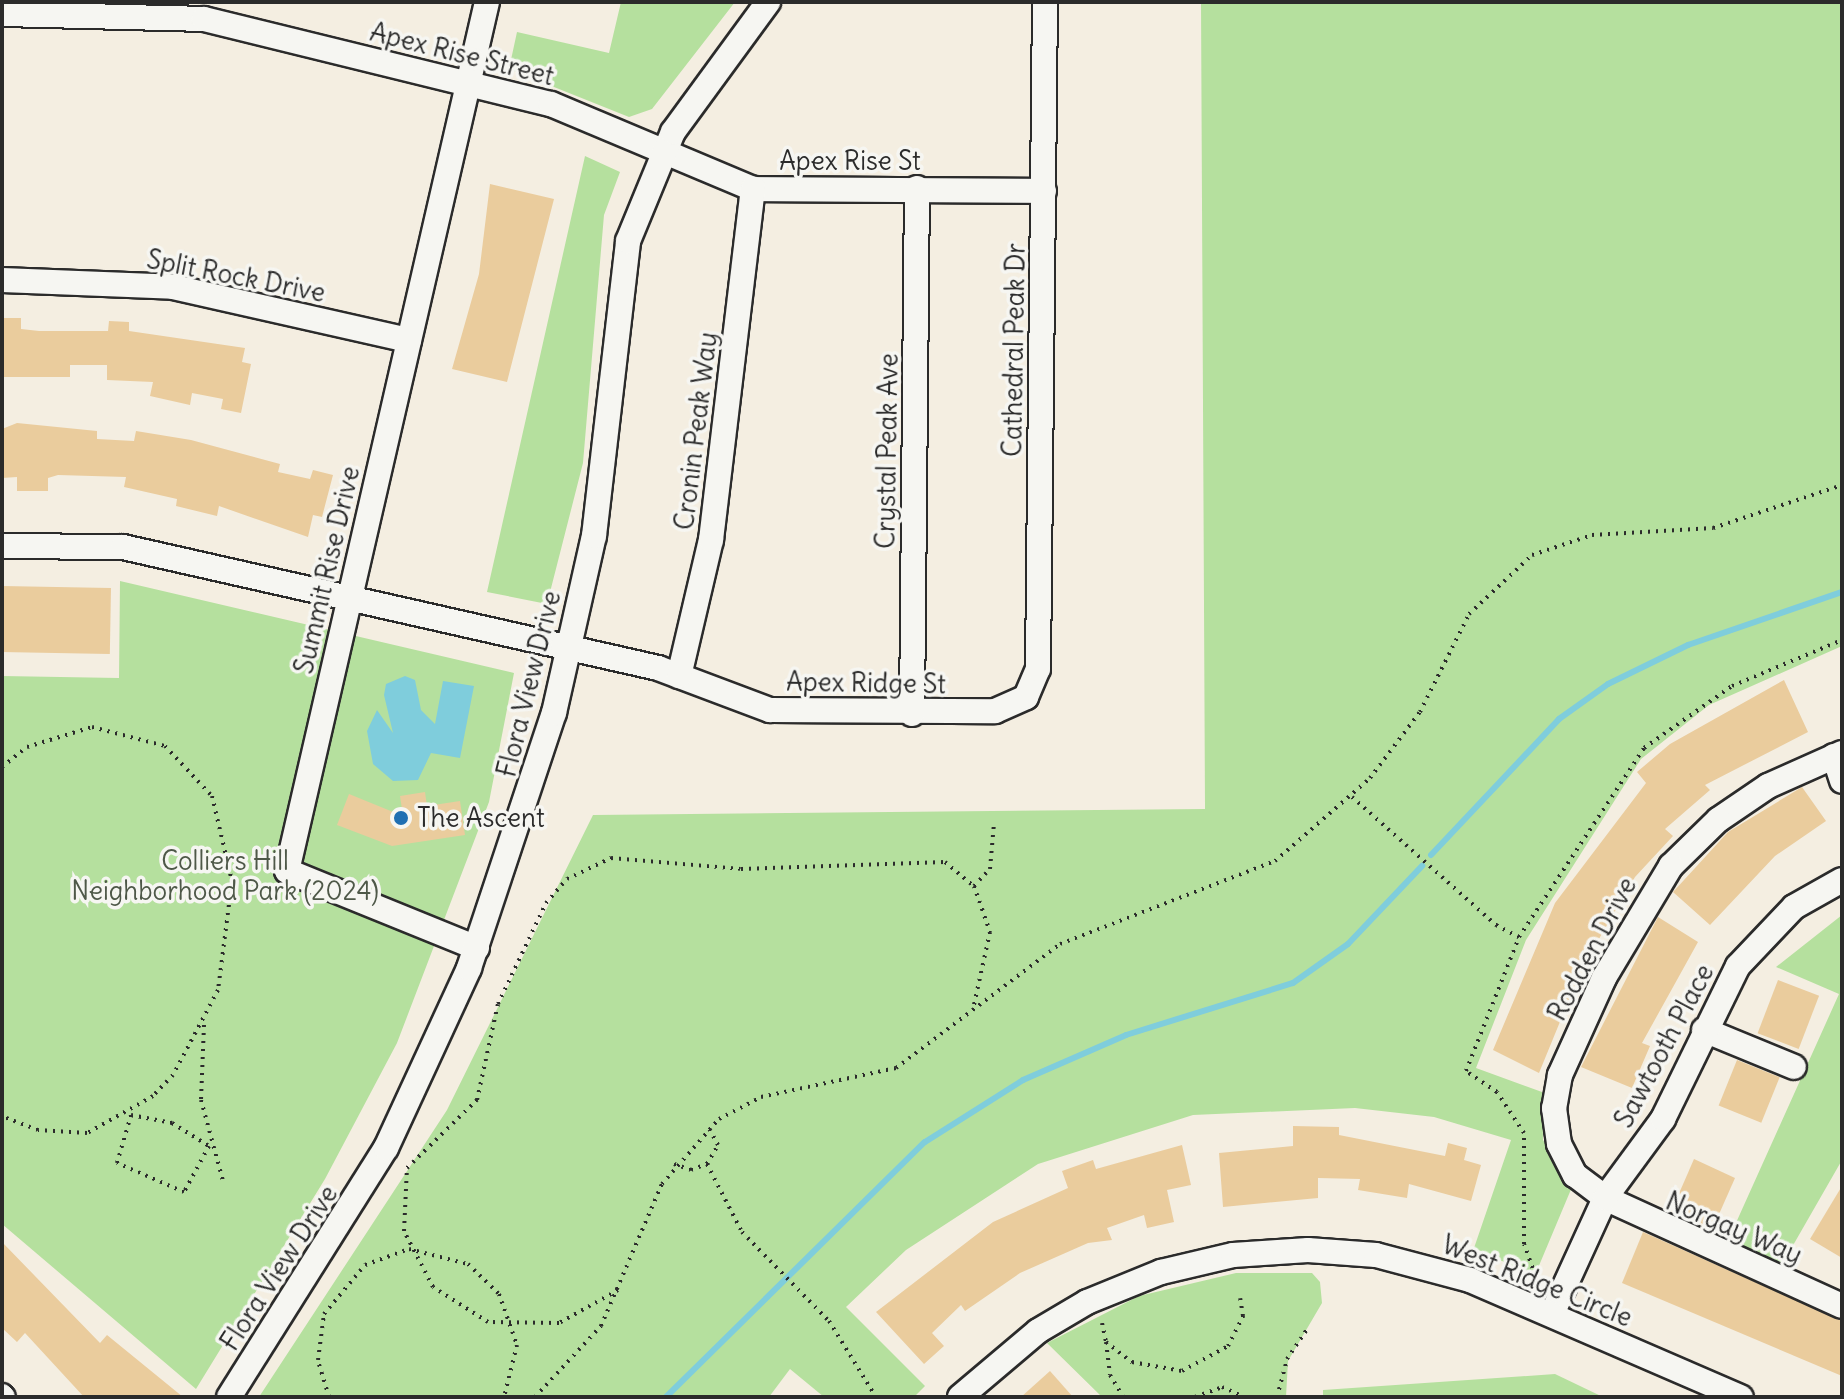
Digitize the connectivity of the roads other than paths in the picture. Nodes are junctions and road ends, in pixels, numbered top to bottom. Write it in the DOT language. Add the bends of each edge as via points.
graph roads {
  1 [pos="487,2"];
  2 [pos="768,2"];
  3 [pos="1045,2"];
  4 [pos="204,10"];
  5 [pos="2,14"];
  6 [pos="468,82"];
  7 [pos="662,155"];
  8 [pos="917,188"];
  9 [pos="753,189"];
  10 [pos="1044,191"];
  11 [pos="2,280"];
  12 [pos="409,340"];
  13 [pos="2,546"];
  14 [pos="348,600"];
  15 [pos="568,651"];
  16 [pos="679,676"];
  17 [pos="1026,697"];
  18 [pos="912,714"];
  19 [pos="1838,755"];
  20 [pos="1842,781"];
  21 [pos="1842,880"];
  22 [pos="477,948"];
  23 [pos="1704,1030"];
  24 [pos="1794,1067"];
  25 [pos="1605,1198"];
  26 [pos="1842,1306"];
  27 [pos="1552,1314"];
  28 [pos="229,1397"];
  29 [pos="960,1397"];
  30 [pos="1741,1397"];
  1 -- 6 [label="street, Summit Rise Drive"];
  2 -- 7 [label="street, Flora View Drive"];
  3 -- 10 [label="street, Cathedral Peak Dr"];
  4 -- 5 [label="street, Apex Rise Street"];
  4 -- 6 [label="street, Apex Rise Street"];
  6 -- 7 [label="street, Apex Rise Street" via="551,104"];
  6 -- 12 [label="street, Summit Rise Drive"];
  7 -- 9 [label="street, Apex Rise St"];
  7 -- 15 [label="street, Flora View Drive" via="628,241 598,509"];
  8 -- 9 [label="street, Apex Rise St"];
  8 -- 10 [label="street, Apex Rise St"];
  8 -- 18 [label="street, Crystal Peak Ave"];
  9 -- 16 [label="street, Cronin Peak Way" via="711,540"];
  10 -- 17 [label="street, Cathedral Peak Dr" via="1038,669"];
  11 -- 12 [label="street, Split Rock Drive" via="173,287"];
  12 -- 14 [label="street, Summit Rise Drive"];
  13 -- 14 [label="street, Apex Ridge St" via="123,547"];
  14 -- 15 [label="street, Apex Ridge St"];
  14 -- 22 [label="street, Summit Rise Drive" via="287,871"];
  15 -- 16 [label="street, Apex Ridge St"];
  15 -- 22 [label="street, Flora View Drive" via="521,829"];
  16 -- 18 [label="street, Apex Ridge St" via="770,710"];
  17 -- 18 [label="street, Apex Ridge St" via="995,711"];
  19 -- 20 [label="street"];
  19 -- 25 [label="street, Rodden Drive" via="1718,820 1671,866 1634,921 1569,1052 1554,1108 1559,1144 1575,1175"];
  21 -- 23 [label="street, Sawtooth Place" via="1765,932"];
  22 -- 28 [label="street, Flora View Drive" via="386,1148"];
  23 -- 24 [label="street"];
  23 -- 25 [label="street, Sawtooth Place" via="1663,1119"];
  25 -- 26 [label="street, Norgay Way"];
  25 -- 27 [label="street, Sawtooth Place"];
  27 -- 29 [label="street, West Ridge Circle" via="1470,1280 1376,1255 1233,1255 1161,1272 1087,1302 1038,1331"];
  27 -- 30 [label="street, West Ridge Circle"];
}
